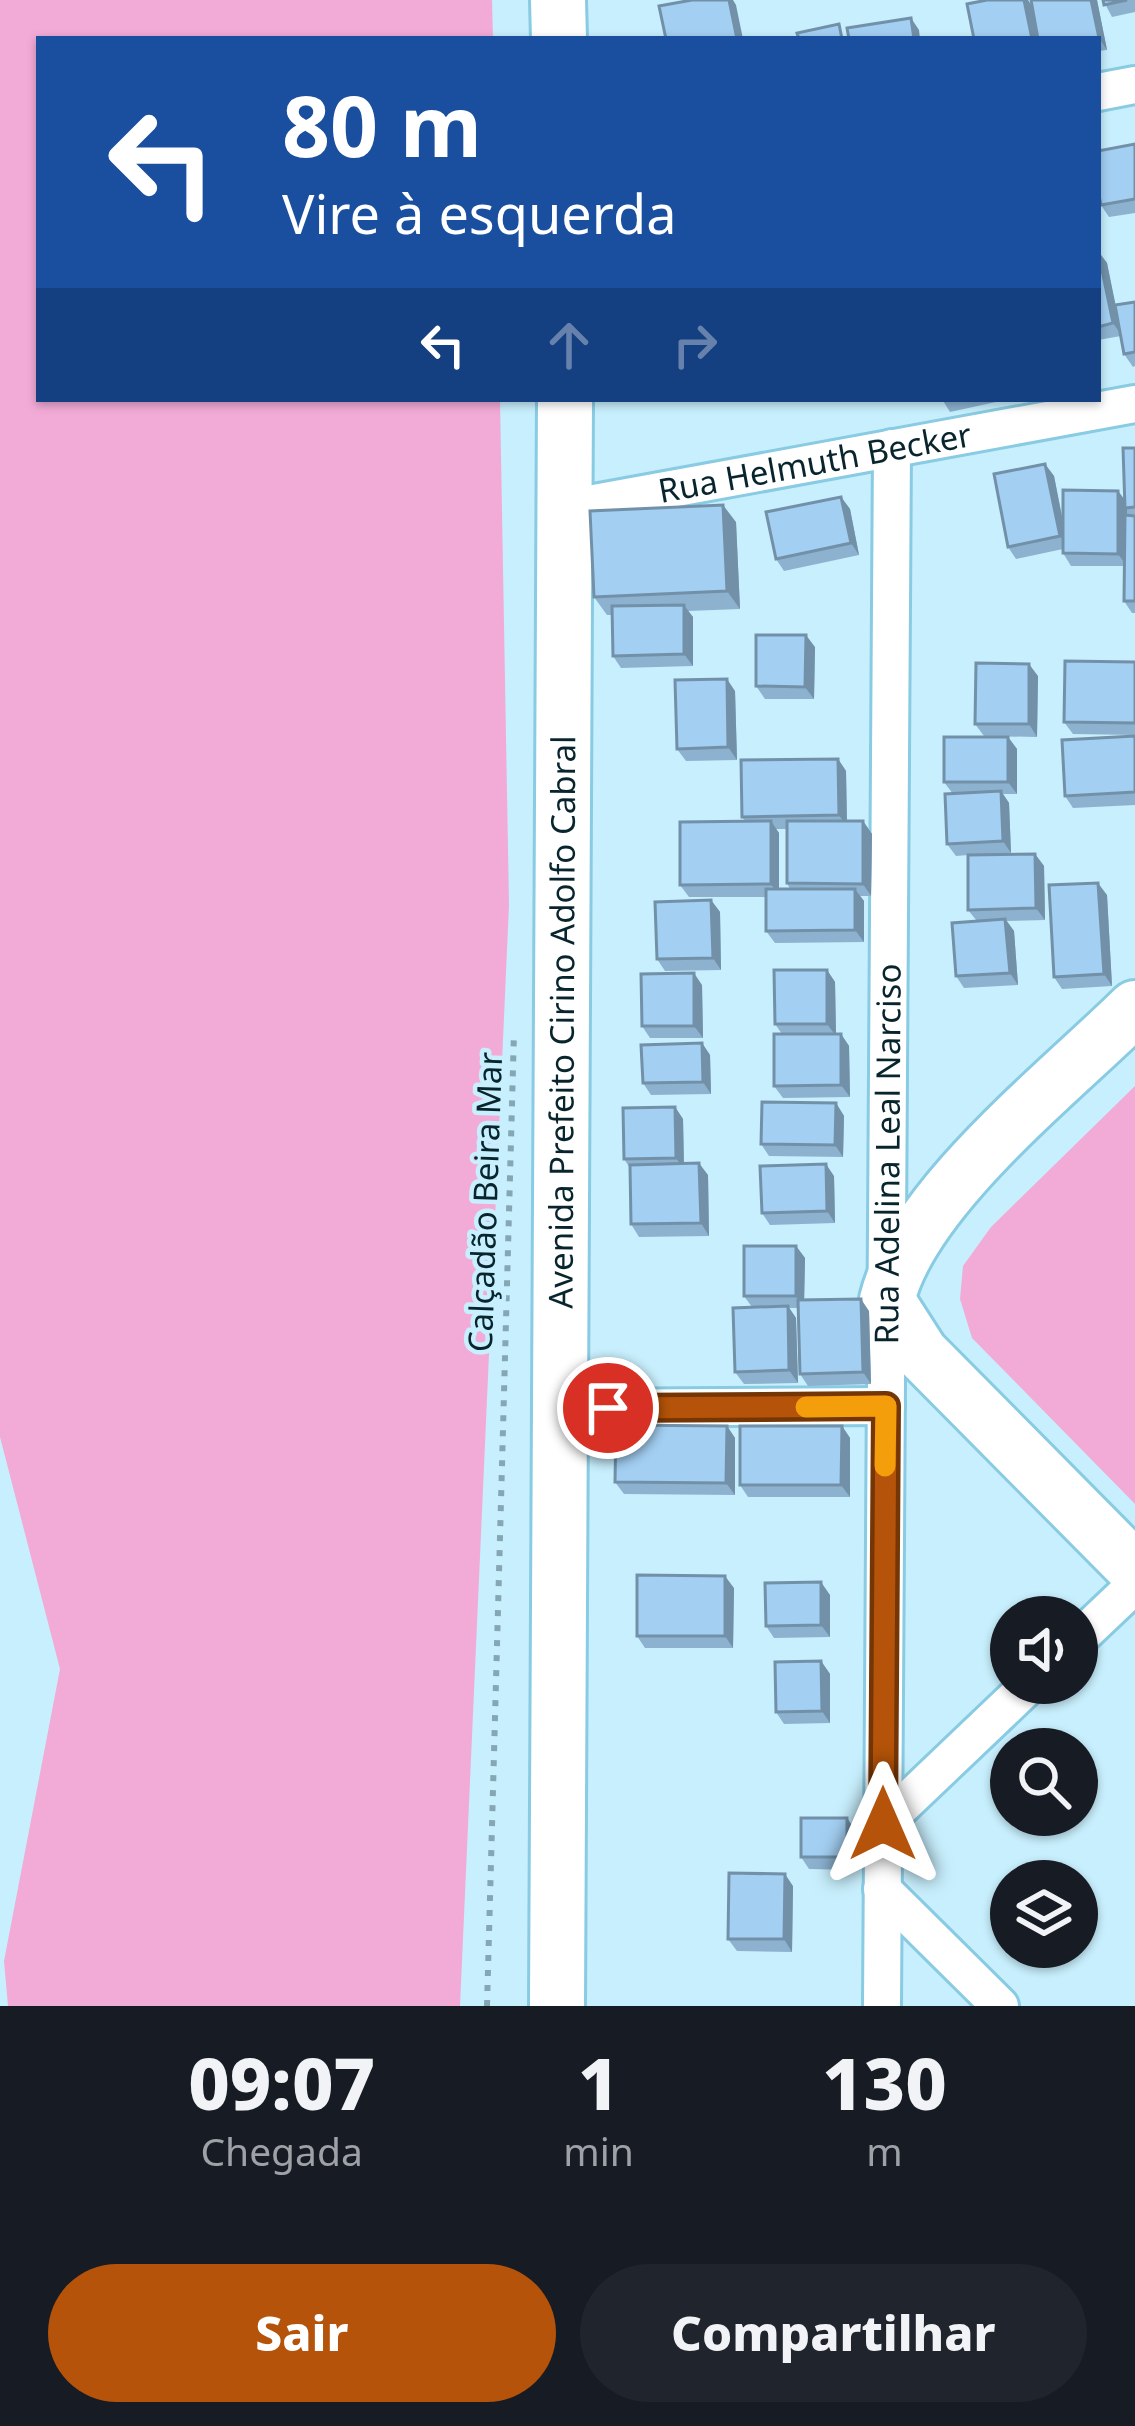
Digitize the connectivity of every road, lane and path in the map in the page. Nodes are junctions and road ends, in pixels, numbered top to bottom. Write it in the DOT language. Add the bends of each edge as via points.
graph roads {
  1 [pos="558,0"];
  2 [pos="559,36"];
  3 [pos="1135,85"];
  4 [pos="1101,91"];
  5 [pos="566,402"];
  6 [pos="1135,404"];
  7 [pos="892,448"];
  8 [pos="567,508"];
  9 [pos="1135,1008"];
  10 [pos="514,1014"];
  11 [pos="886,1300"];
  12 [pos="886,1406"];
  13 [pos="561,1408"];
  14 [pos="1135,1569"];
  15 [pos="1135,1585"];
  16 [pos="1098,1620"];
  17 [pos="1009,1704"];
  18 [pos="883,1824"];
  19 [pos="883,1889"];
  20 [pos="487,2006"];
  21 [pos="557,2006"];
  22 [pos="882,2006"];
  23 [pos="1000,2006"];
  1 -- 2 [label="main road"];
  3 -- 4 [label="street"];
  5 -- 8 [label="main road, Avenida Prefeito Cirino Adolfo Cabral"];
  6 -- 7 [label="street, Rua Helmuth Becker"];
  7 -- 8 [label="street, Rua Helmuth Becker"];
  7 -- 11 [label="street, Rua Adelina Leal Narciso"];
  8 -- 13 [label="main road, Avenida Prefeito Cirino Adolfo Cabral"];
  9 -- 11 [label="main road" via="940,1199 908,1242"];
  10 -- 20 [label="path, Calçadão Beira Mar"];
  11 -- 12 [label="street, Rua Adelina Leal Narciso"];
  11 -- 14 [label="main road" via="921,1353"];
  12 -- 13 [label="street"];
  12 -- 18 [label="street, Rua Adelina Leal Narciso"];
  13 -- 21 [label="main road, Avenida Prefeito Cirino Adolfo Cabral"];
  15 -- 16 [label="street"];
  17 -- 18 [label="street"];
  18 -- 19 [label="street, Rua Adelina Leal Narciso"];
  19 -- 22 [label="street, Rua Adelina Leal Narciso"];
  19 -- 23 [label="street"];
}
